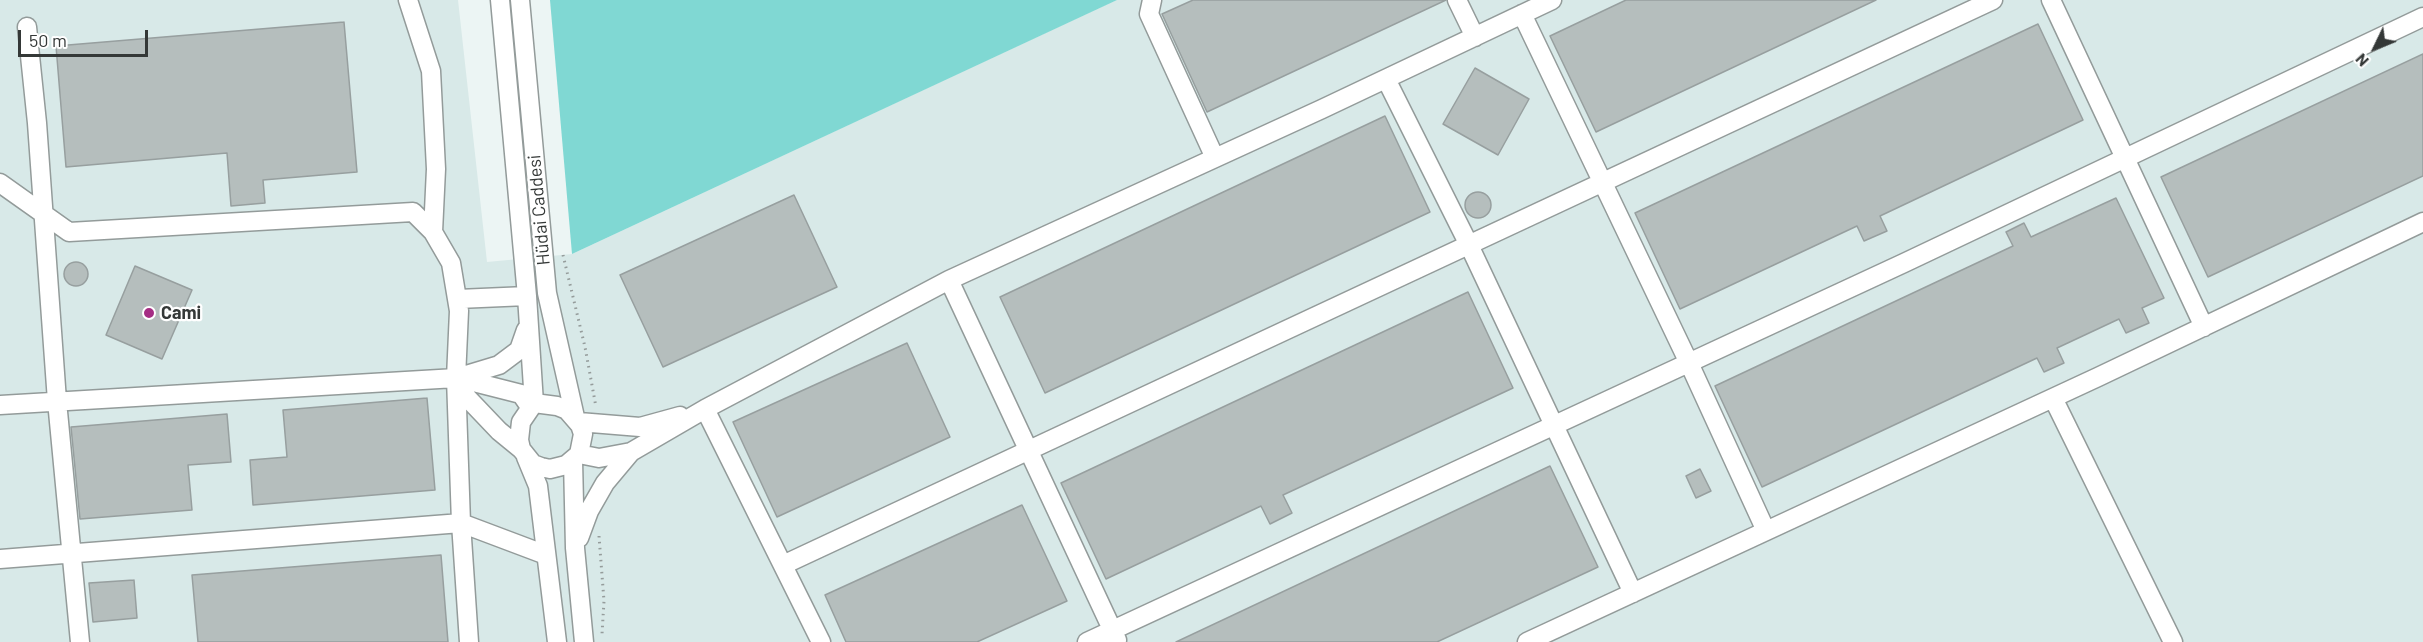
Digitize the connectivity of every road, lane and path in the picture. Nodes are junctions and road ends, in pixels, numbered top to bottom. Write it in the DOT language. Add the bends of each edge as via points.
graph roads {
  1 [pos="408,0"];
  2 [pos="500,0"];
  3 [pos="520,0"];
  4 [pos="1152,0"];
  5 [pos="1457,0"];
  6 [pos="1552,0"];
  7 [pos="1993,0"];
  8 [pos="2051,0"];
  9 [pos="1522,14"];
  10 [pos="2423,17"];
  11 [pos="27,27"];
  12 [pos="1474,37"];
  13 [pos="1386,79"];
  14 [pos="2125,157"];
  15 [pos="1215,158"];
  16 [pos="1603,182"];
  17 [pos="0,183"];
  18 [pos="44,213"];
  19 [pos="2423,222"];
  20 [pos="433,232"];
  21 [pos="560,244"];
  22 [pos="1469,245"];
  23 [pos="949,280"];
  24 [pos="527,296"];
  25 [pos="458,300"];
  26 [pos="529,321"];
  27 [pos="2204,327"];
  28 [pos="1689,363"];
  29 [pos="457,383"];
  30 [pos="2054,398"];
  31 [pos="57,401"];
  32 [pos="0,405"];
  33 [pos="532,405"];
  34 [pos="705,409"];
  35 [pos="577,420"];
  36 [pos="598,425"];
  37 [pos="1554,426"];
  38 [pos="1028,450"];
  39 [pos="631,452"];
  40 [pos="524,453"];
  41 [pos="576,457"];
  42 [pos="461,523"];
  43 [pos="598,530"];
  44 [pos="1767,531"];
  45 [pos="575,548"];
  46 [pos="72,553"];
  47 [pos="546,555"];
  48 [pos="0,559"];
  49 [pos="783,565"];
  50 [pos="1633,593"];
  51 [pos="1115,636"];
  52 [pos="80,642"];
  53 [pos="469,642"];
  54 [pos="557,642"];
  55 [pos="584,642"];
  56 [pos="602,642"];
  57 [pos="821,642"];
  58 [pos="1087,642"];
  59 [pos="1527,642"];
  60 [pos="2173,642"];
  1 -- 20 [label="street" via="431,71 436,169"];
  2 -- 24 [label="street, Hüdai Caddesi"];
  3 -- 35 [label="street, Hüdai Caddesi" via="547,293"];
  4 -- 15 [label="street" via="1149,14"];
  5 -- 12 [label="street"];
  6 -- 9 [label="street"];
  7 -- 16 [label="street"];
  8 -- 14 [label="street"];
  9 -- 12 [label="street"];
  9 -- 16 [label="street"];
  10 -- 14 [label="street"];
  11 -- 18 [label="street"];
  12 -- 13 [label="street"];
  13 -- 15 [label="street"];
  13 -- 22 [label="street"];
  14 -- 27 [label="street"];
  14 -- 28 [label="street"];
  15 -- 23 [label="street"];
  16 -- 22 [label="street"];
  16 -- 28 [label="street"];
  17 -- 18 [label="street"];
  18 -- 20 [label="street" via="69,232 413,212"];
  18 -- 31 [label="street"];
  19 -- 27 [label="street"];
  20 -- 25 [label="street" via="451,264"];
  21 -- 36 [label="path" via="585,347"];
  22 -- 37 [label="street"];
  22 -- 38 [label="street"];
  23 -- 34 [label="street"];
  23 -- 38 [label="street"];
  24 -- 25 [label="street"];
  24 -- 26 [label="street, Hüdai Caddesi"];
  25 -- 29 [label="street"];
  26 -- 29 [label="street" via="519,350 499,365"];
  26 -- 33 [label="street, Hüdai Caddesi"];
  27 -- 30 [label="street"];
  28 -- 37 [label="street"];
  28 -- 44 [label="street"];
  29 -- 31 [label="street"];
  29 -- 33 [label="street" via="520,394"];
  29 -- 40 [label="street"];
  29 -- 42 [label="street"];
  30 -- 44 [label="street"];
  30 -- 60 [label="street"];
  31 -- 32 [label="street"];
  31 -- 46 [label="street"];
  33 -- 35 [label="street" via="557,406"];
  33 -- 40 [label="street" via="521,422 519,440"];
  34 -- 36 [label="street" via="640,427"];
  34 -- 39 [label="street"];
  34 -- 49 [label="street"];
  35 -- 36 [label="street"];
  35 -- 41 [label="street" via="583,434"];
  37 -- 50 [label="street"];
  37 -- 51 [label="street"];
  38 -- 49 [label="street"];
  38 -- 51 [label="street"];
  39 -- 41 [label="street" via="599,458"];
  39 -- 45 [label="street" via="605,483"];
  40 -- 41 [label="street" via="533,464 550,469 566,465"];
  40 -- 47 [label="street" via="538,486"];
  41 -- 45 [label="street"];
  42 -- 46 [label="street"];
  42 -- 47 [label="street"];
  42 -- 53 [label="street"];
  43 -- 56 [label="path" via="604,601"];
  44 -- 50 [label="street"];
  45 -- 55 [label="street"];
  46 -- 48 [label="street"];
  46 -- 52 [label="street"];
  47 -- 54 [label="street"];
  49 -- 57 [label="street"];
  50 -- 59 [label="street"];
  51 -- 58 [label="street"];
}
